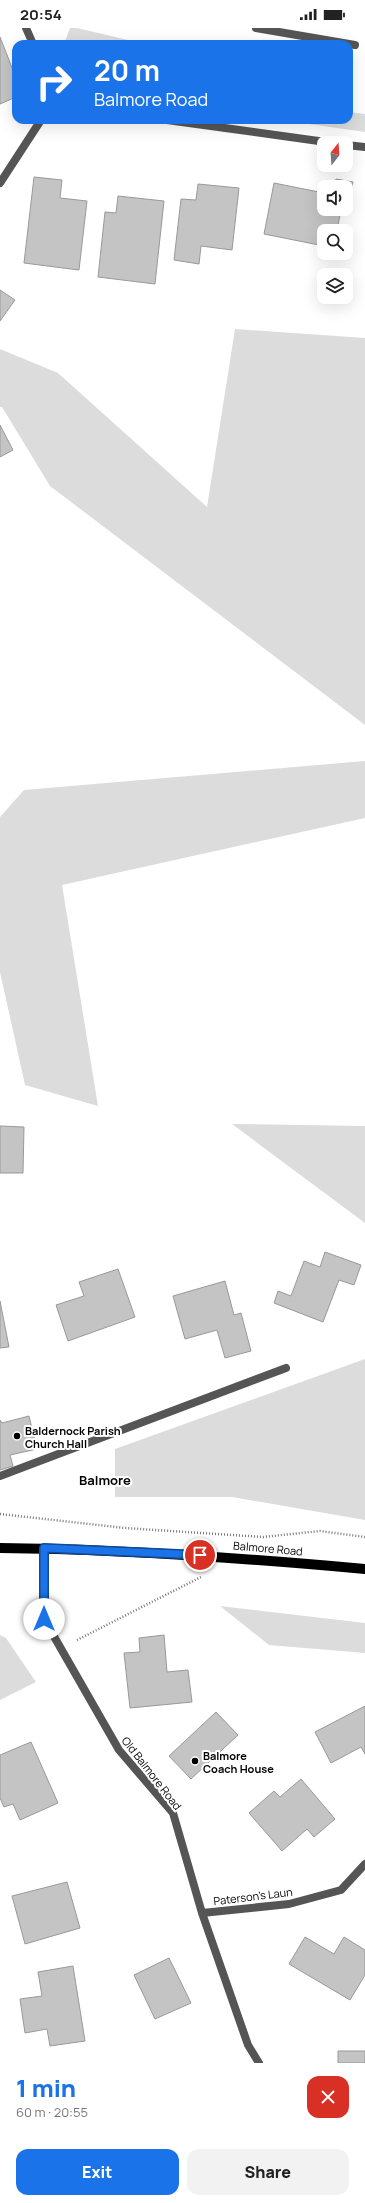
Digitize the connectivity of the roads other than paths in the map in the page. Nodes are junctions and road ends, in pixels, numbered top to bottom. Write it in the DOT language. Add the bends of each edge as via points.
graph roads {
  1 [pos="26,28"];
  2 [pos="256,28"];
  3 [pos="31,40"];
  4 [pos="330,40"];
  5 [pos="38,124"];
  6 [pos="196,124"];
  7 [pos="317,141"];
  8 [pos="353,146"];
  9 [pos="365,147"];
  10 [pos="0,183"];
  11 [pos="286,1368"];
  12 [pos="0,1476"];
  13 [pos="0,1548"];
  14 [pos="44,1548"];
  15 [pos="365,1569"];
  16 [pos="365,1864"];
  17 [pos="202,1913"];
  18 [pos="259,2063"];
  1 -- 3 [label="street"];
  2 -- 4 [label="street"];
  5 -- 10 [label="street"];
  6 -- 7 [label="street"];
  8 -- 9 [label="street"];
  11 -- 12 [label="street"];
  13 -- 14 [label="main road, Balmore Road"];
  14 -- 15 [label="main road, Balmore Road" via="230,1557"];
  14 -- 17 [label="street, Old Balmore Road" via="44,1619 119,1750 173,1813"];
  16 -- 17 [label="street, Paterson's Laun" via="341,1890 289,1904"];
  17 -- 18 [label="street, Old Balmore Road" via="248,2045"];
}
